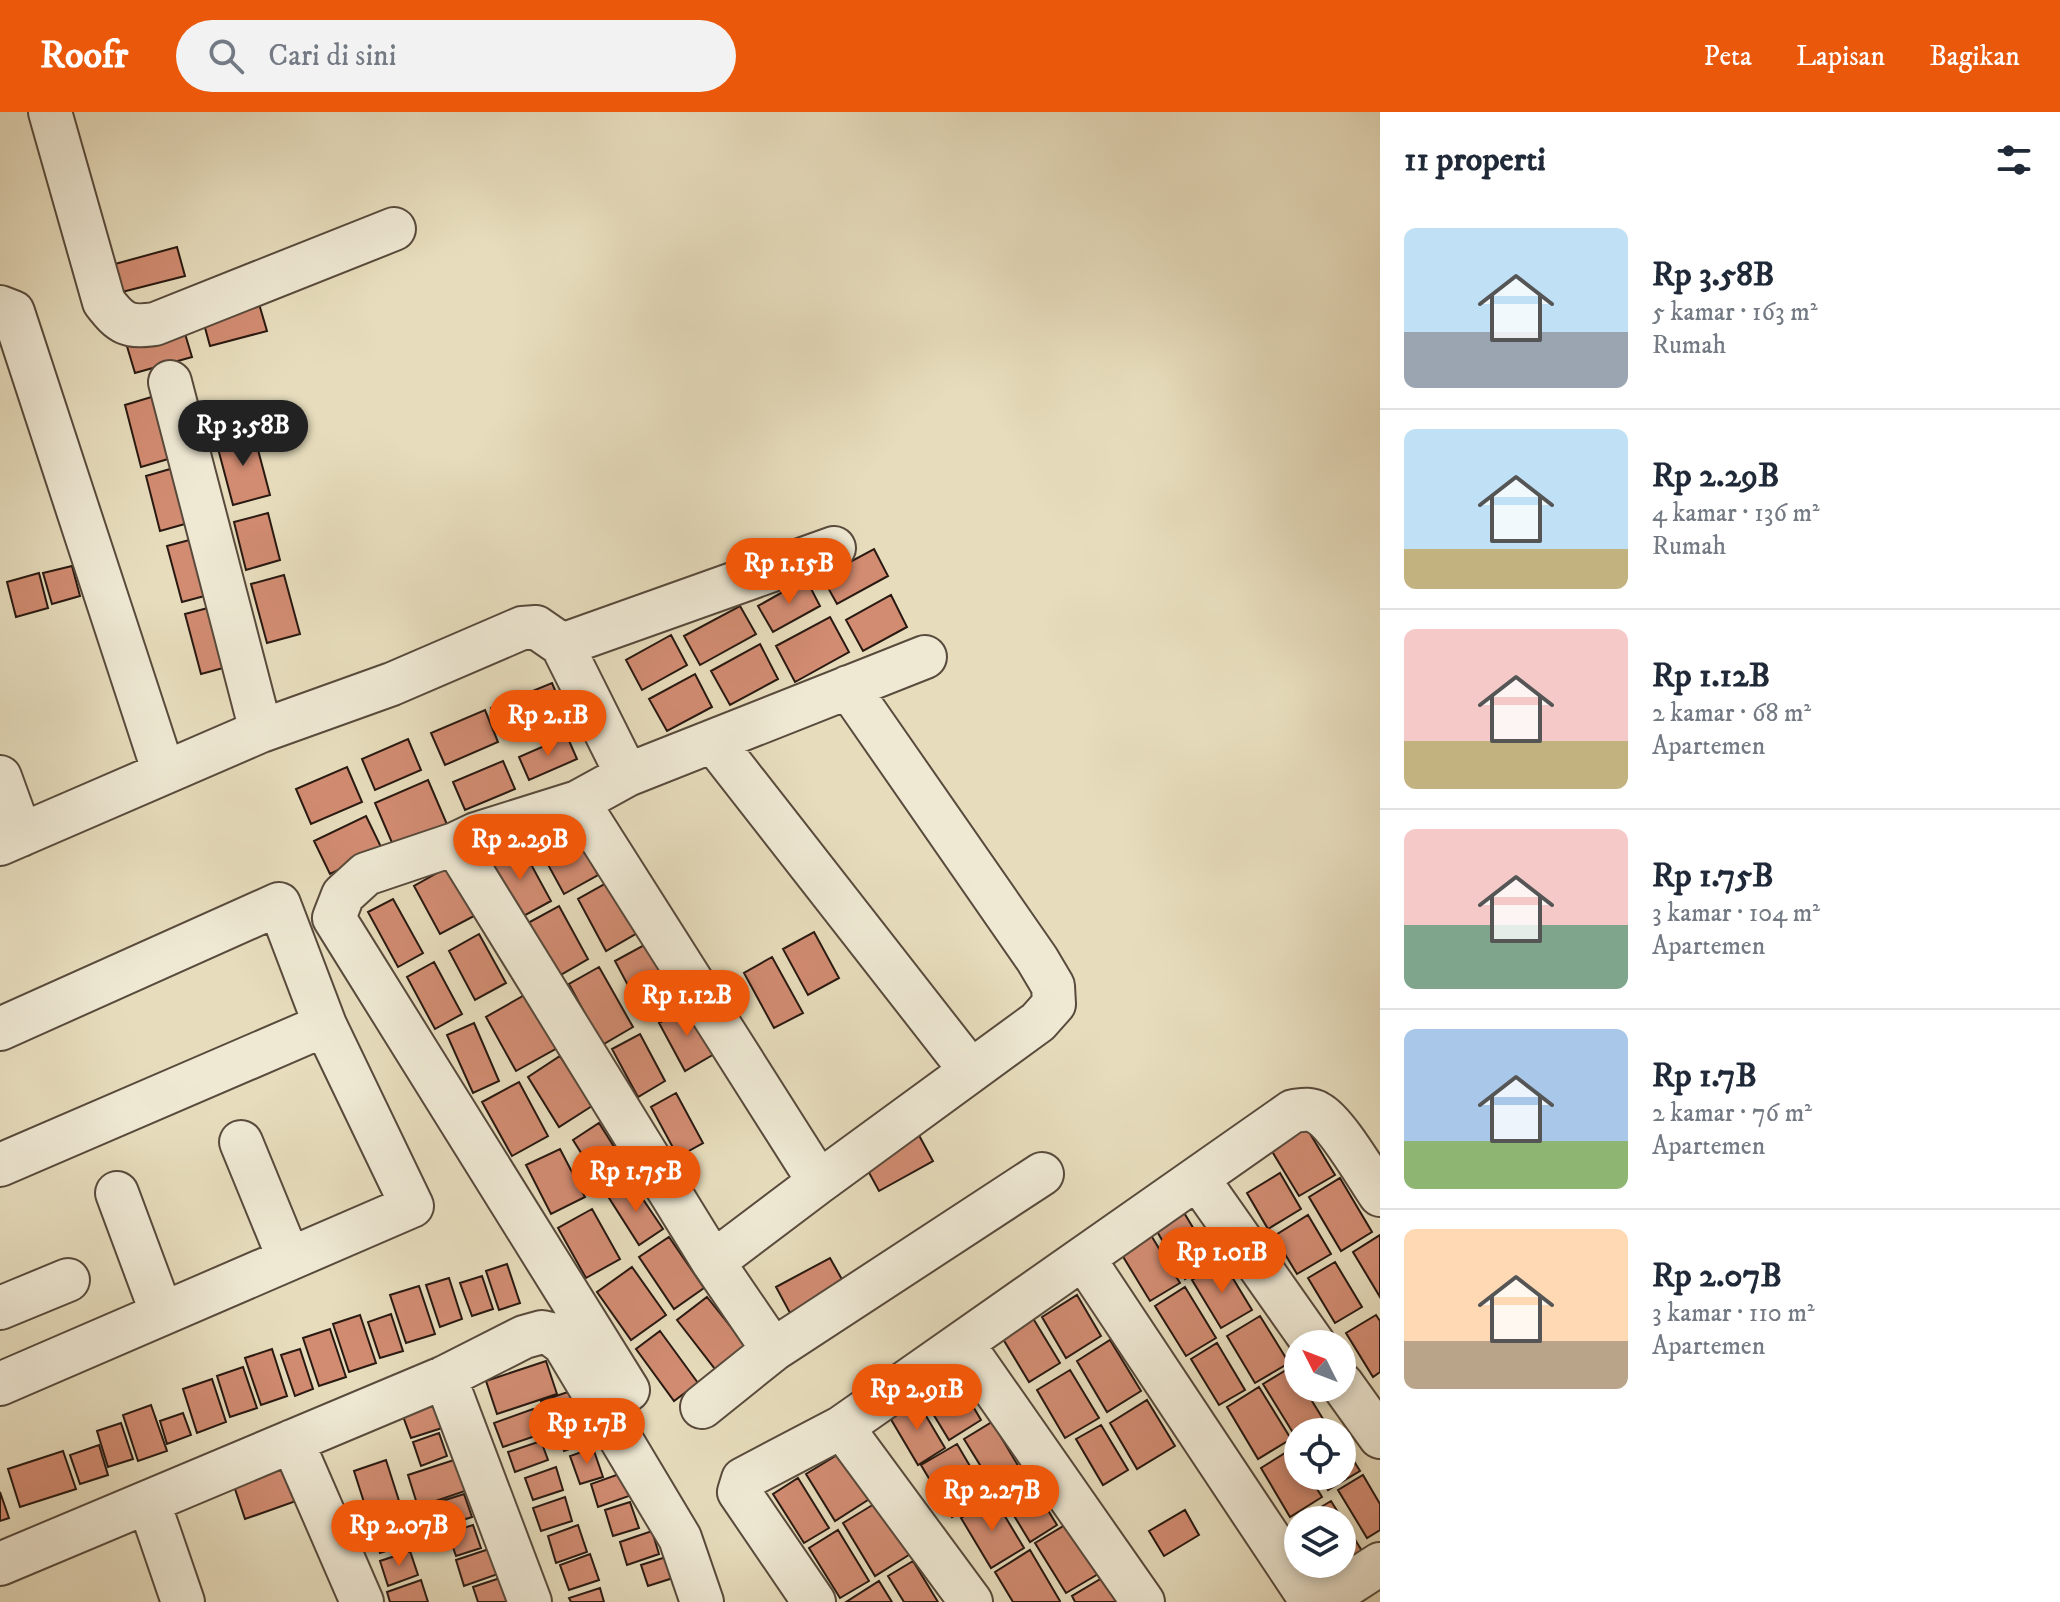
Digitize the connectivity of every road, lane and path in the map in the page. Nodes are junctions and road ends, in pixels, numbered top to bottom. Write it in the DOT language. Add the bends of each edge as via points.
graph roads {
  1 [pos="50,112"];
  2 [pos="394,229"];
  3 [pos="0,307"];
  4 [pos="170,382"];
  5 [pos="834,548"];
  6 [pos="562,645"];
  7 [pos="925,657"];
  8 [pos="848,687"];
  9 [pos="261,731"];
  10 [pos="713,741"];
  11 [pos="164,773"];
  12 [pos="627,775"];
  13 [pos="0,777"];
  14 [pos="578,802"];
  15 [pos="10,839"];
  16 [pos="455,844"];
  17 [pos="325,1025"];
  18 [pos="0,1029"];
  19 [pos="971,1071"];
  20 [pos="241,1142"];
  21 [pos="0,1165"];
  22 [pos="1042,1174"];
  23 [pos="1198,1179"];
  24 [pos="819,1182"];
  25 [pos="117,1193"];
  26 [pos="1380,1195"];
  27 [pos="289,1259"];
  28 [pos="1084,1259"];
  29 [pos="713,1262"];
  30 [pos="68,1280"];
  31 [pos="0,1308"];
  32 [pos="162,1314"];
  33 [pos="1304,1330"];
  34 [pos="962,1343"];
  35 [pos="773,1350"];
  36 [pos="445,1377"];
  37 [pos="0,1384"];
  38 [pos="628,1390"];
  39 [pos="1355,1402"];
  40 [pos="702,1407"];
  41 [pos="842,1427"];
  42 [pos="1380,1437"];
  43 [pos="292,1441"];
  44 [pos="149,1503"];
  45 [pos="0,1564"];
  46 [pos="1380,1564"];
  47 [pos="183,1602"];
  48 [pos="362,1602"];
  49 [pos="530,1602"];
  50 [pos="702,1602"];
  51 [pos="814,1602"];
  52 [pos="971,1602"];
  53 [pos="1143,1602"];
  54 [pos="1312,1602"];
  55 [pos="1321,1602"];
  1 -- 2 [label="street" via="104,302 116,318 134,327 155,324"];
  3 -- 11 [label="street" via="13,312"];
  4 -- 9 [label="street"];
  5 -- 6 [label="street"];
  6 -- 9 [label="street" via="548,632 522,628 392,684"];
  6 -- 12 [label="street"];
  7 -- 8 [label="street"];
  8 -- 10 [label="street"];
  8 -- 19 [label="street" via="1053,986 1054,1004 1038,1022"];
  9 -- 11 [label="street"];
  10 -- 12 [label="street"];
  10 -- 19 [label="street"];
  11 -- 15 [label="street"];
  12 -- 14 [label="street"];
  13 -- 15 [label="street"];
  14 -- 16 [label="street"];
  14 -- 24 [label="street"];
  16 -- 29 [label="street"];
  16 -- 38 [label="street" via="366,874 343,895 334,918"];
  17 -- 18 [label="street" via="279,904"];
  17 -- 21 [label="street"];
  17 -- 27 [label="street" via="412,1206"];
  19 -- 24 [label="street"];
  20 -- 27 [label="street"];
  22 -- 35 [label="street"];
  23 -- 26 [label="street" via="1293,1111 1306,1109 1330,1123"];
  23 -- 28 [label="street"];
  23 -- 33 [label="street"];
  24 -- 29 [label="street"];
  25 -- 32 [label="street"];
  27 -- 32 [label="street"];
  28 -- 34 [label="street"];
  28 -- 54 [label="street"];
  29 -- 35 [label="street"];
  30 -- 31 [label="street"];
  32 -- 37 [label="street"];
  34 -- 41 [label="street"];
  34 -- 53 [label="street"];
  35 -- 40 [label="street"];
  36 -- 43 [label="street"];
  36 -- 49 [label="street"];
  36 -- 50 [label="street" via="542,1332 564,1344 680,1538"];
  39 -- 42 [label="street"];
  41 -- 51 [label="street" via="743,1479 739,1492"];
  41 -- 52 [label="street"];
  43 -- 44 [label="street"];
  43 -- 48 [label="street"];
  44 -- 45 [label="street"];
  44 -- 47 [label="street"];
  46 -- 55 [label="street"];
}
